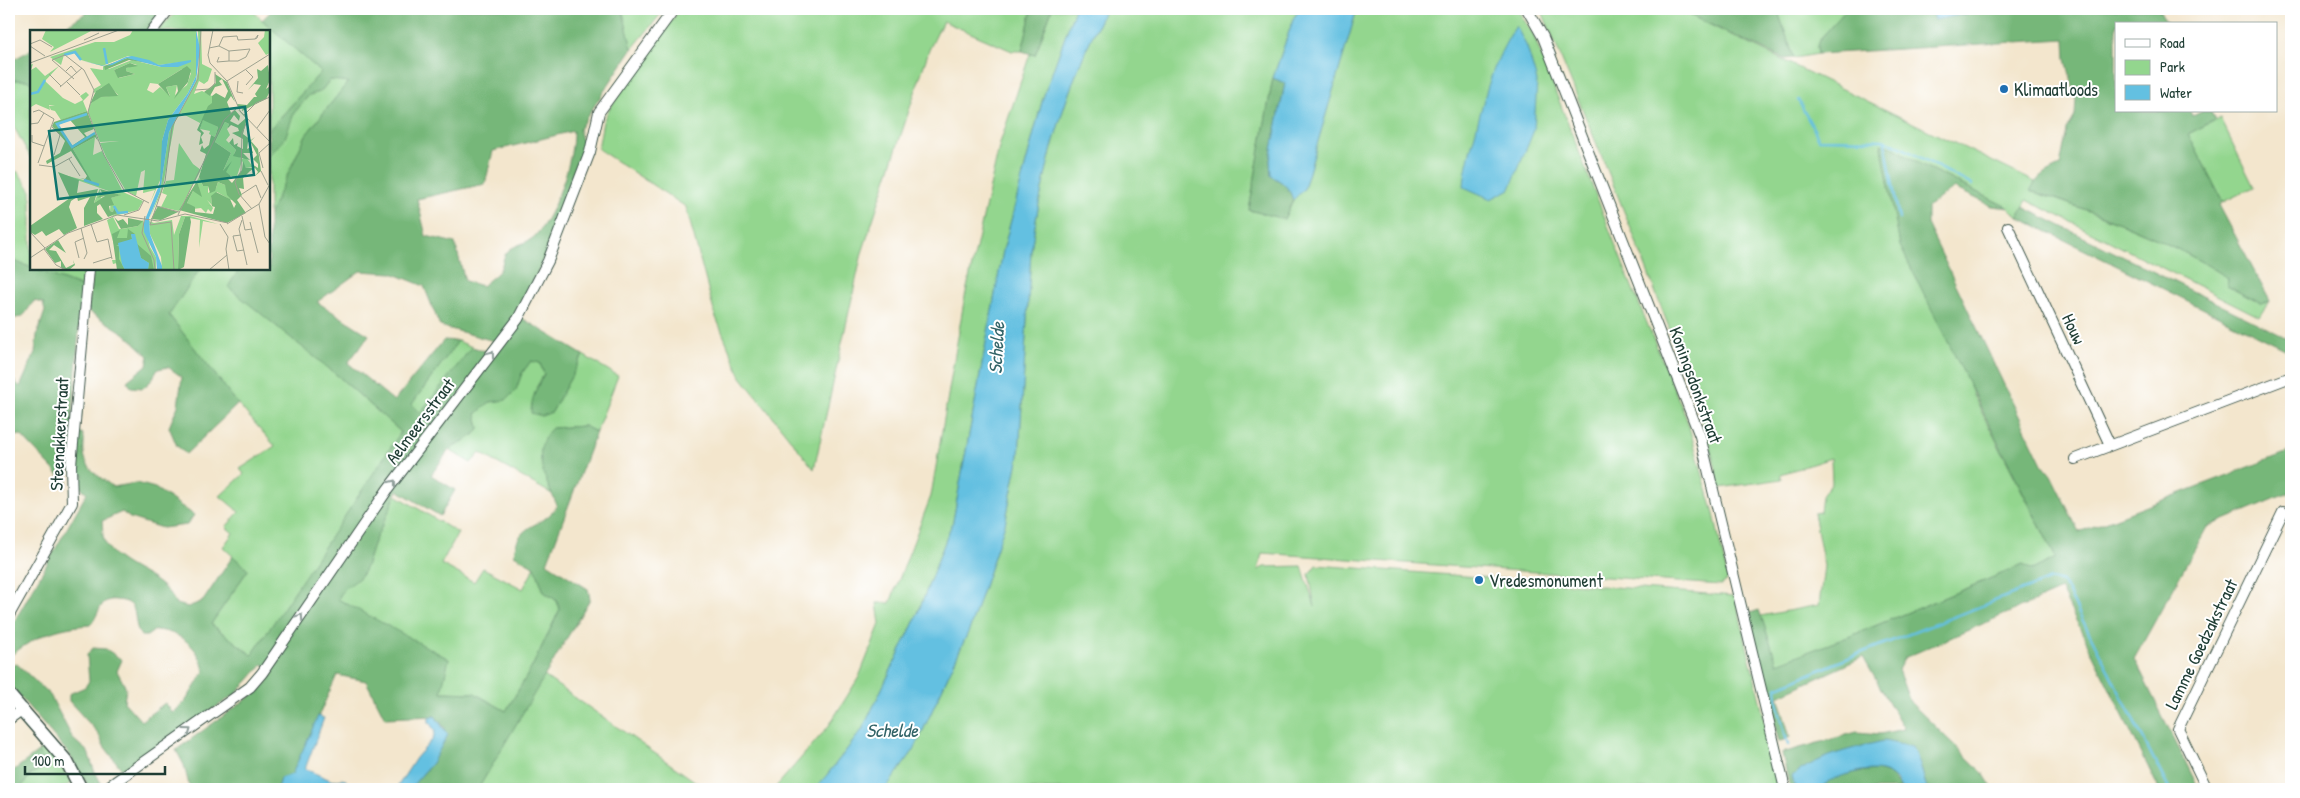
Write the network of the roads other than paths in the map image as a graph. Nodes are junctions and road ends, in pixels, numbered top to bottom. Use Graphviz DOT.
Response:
graph roads {
  1 [pos="169,9"];
  2 [pos="674,9"];
  3 [pos="1527,9"];
  4 [pos="153,30"];
  5 [pos="2008,227"];
  6 [pos="89,270"];
  7 [pos="2291,377"];
  8 [pos="2110,445"];
  9 [pos="2075,459"];
  10 [pos="2283,512"];
  11 [pos="9,615"];
  12 [pos="9,695"];
  13 [pos="23,710"];
  14 [pos="9,719"];
  15 [pos="81,789"];
  16 [pos="105,789"];
  17 [pos="1786,789"];
  18 [pos="2207,789"];
  1 -- 4 [label="street"];
  16 -- 2 [label="street, Aelmeersstraat, one-way"];
  3 -- 17 [label="street, Koningsdonkstraat"];
  5 -- 8 [label="street, Houw"];
  6 -- 11 [label="street, Steenakkerstraat"];
  7 -- 8 [label="street"];
  8 -- 9 [label="street"];
  10 -- 18 [label="street, Lamme Goedzakstraat"];
  12 -- 13 [label="main road"];
  13 -- 14 [label="street"];
  13 -- 15 [label="main road"];
}
